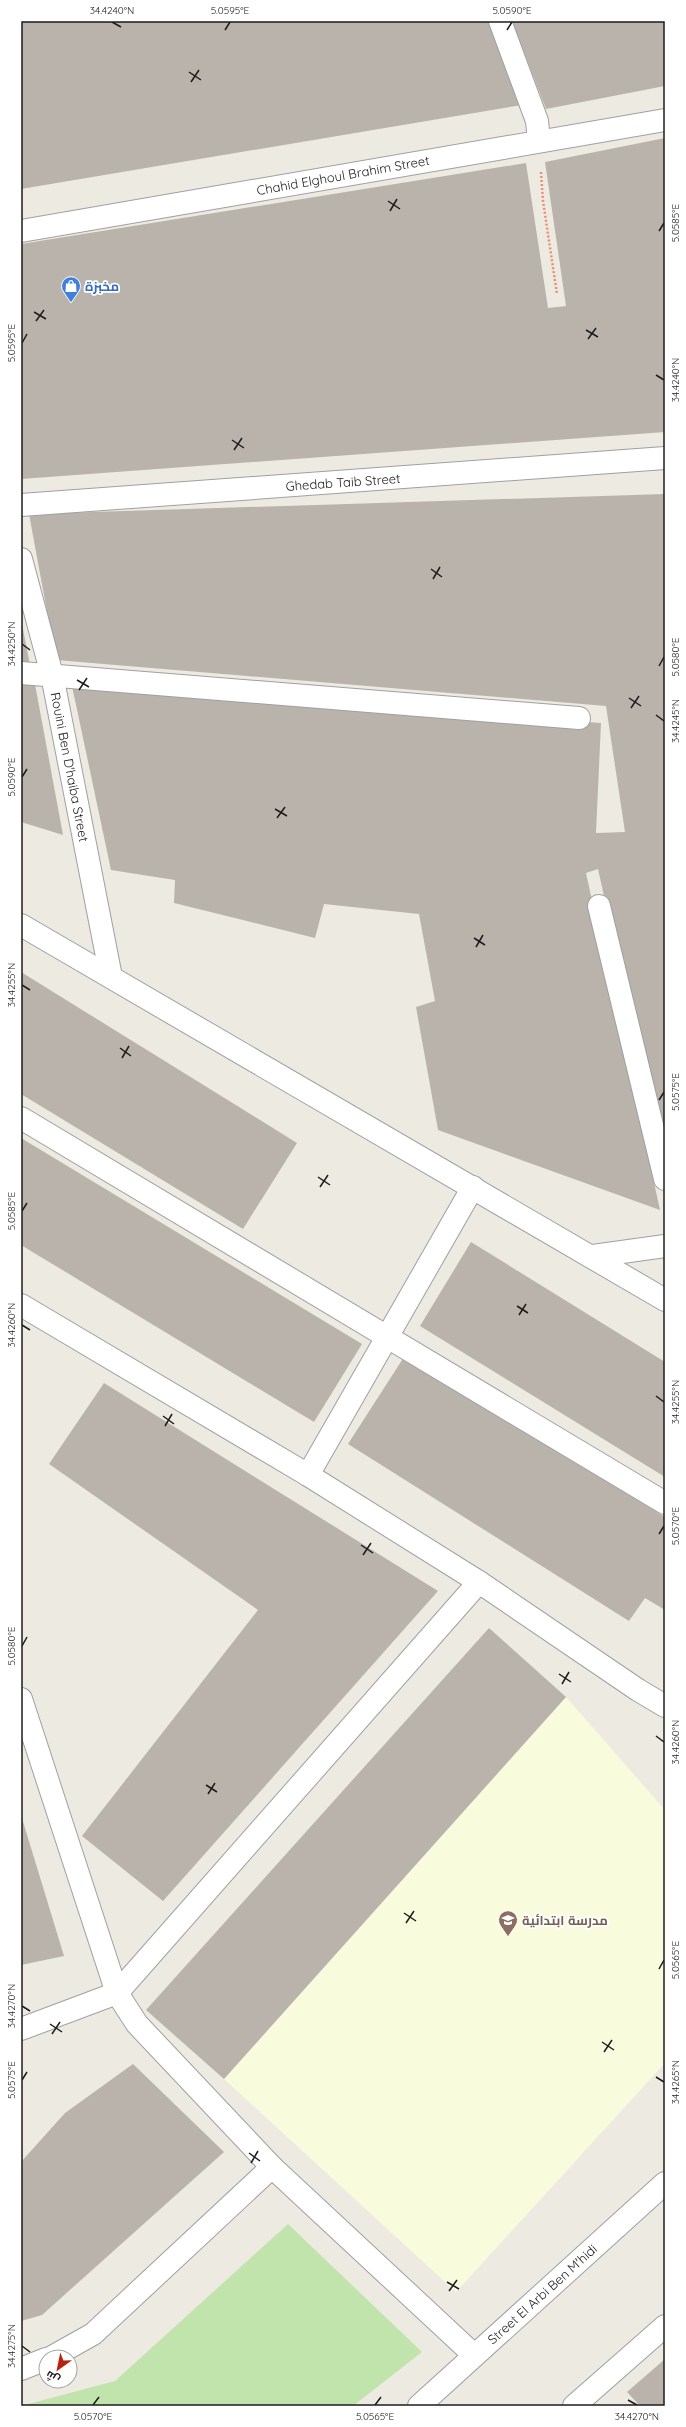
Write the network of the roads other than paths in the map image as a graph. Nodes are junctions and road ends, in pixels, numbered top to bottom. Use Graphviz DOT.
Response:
graph roads {
  1 [pos="500,21"];
  2 [pos="665,120"];
  3 [pos="539,141"];
  4 [pos="21,231"];
  5 [pos="665,458"];
  6 [pos="21,506"];
  7 [pos="21,559"];
  8 [pos="21,673"];
  9 [pos="52,675"];
  10 [pos="578,718"];
  11 [pos="599,906"];
  12 [pos="21,925"];
  13 [pos="111,977"];
  14 [pos="21,1118"];
  15 [pos="665,1179"];
  16 [pos="473,1187"];
  17 [pos="665,1246"];
  18 [pos="592,1256"];
  19 [pos="665,1300"];
  20 [pos="21,1305"];
  21 [pos="387,1337"];
  22 [pos="308,1475"];
  23 [pos="665,1503"];
  24 [pos="479,1582"];
  25 [pos="21,1699"];
  26 [pos="665,1706"];
  27 [pos="117,1993"];
  28 [pos="21,2029"];
  29 [pos="272,2167"];
  30 [pos="665,2183"];
  31 [pos="665,2326"];
  32 [pos="66,2349"];
  33 [pos="474,2355"];
  34 [pos="38,2362"];
  35 [pos="21,2369"];
  36 [pos="419,2406"];
  37 [pos="574,2406"];
  1 -- 3 [label="street"];
  2 -- 3 [label="street, Chahid Elghoul Brahim Street"];
  3 -- 4 [label="street, Chahid Elghoul Brahim Street"];
  5 -- 6 [label="street, Ghedab Taib Street"];
  7 -- 9 [label="street, Rouini Ben D'haiba Street"];
  8 -- 9 [label="street"];
  9 -- 10 [label="street"];
  9 -- 13 [label="street, Rouini Ben D'haiba Street"];
  11 -- 15 [label="street"];
  12 -- 13 [label="street"];
  13 -- 16 [label="street"];
  14 -- 21 [label="street"];
  16 -- 18 [label="street"];
  16 -- 21 [label="street"];
  17 -- 18 [label="street"];
  18 -- 19 [label="street"];
  20 -- 22 [label="street"];
  21 -- 22 [label="street"];
  21 -- 23 [label="street"];
  22 -- 24 [label="street"];
  24 -- 26 [label="street"];
  24 -- 27 [label="street"];
  25 -- 27 [label="street"];
  27 -- 28 [label="street"];
  27 -- 29 [label="street"];
  29 -- 32 [label="street"];
  29 -- 33 [label="street"];
  30 -- 33 [label="street, Street El Arbi Ben M'hidi"];
  31 -- 37 [label="street"];
  33 -- 36 [label="street, Street El Arbi Ben M'hidi"];
  34 -- 35 [label="street"];
}
